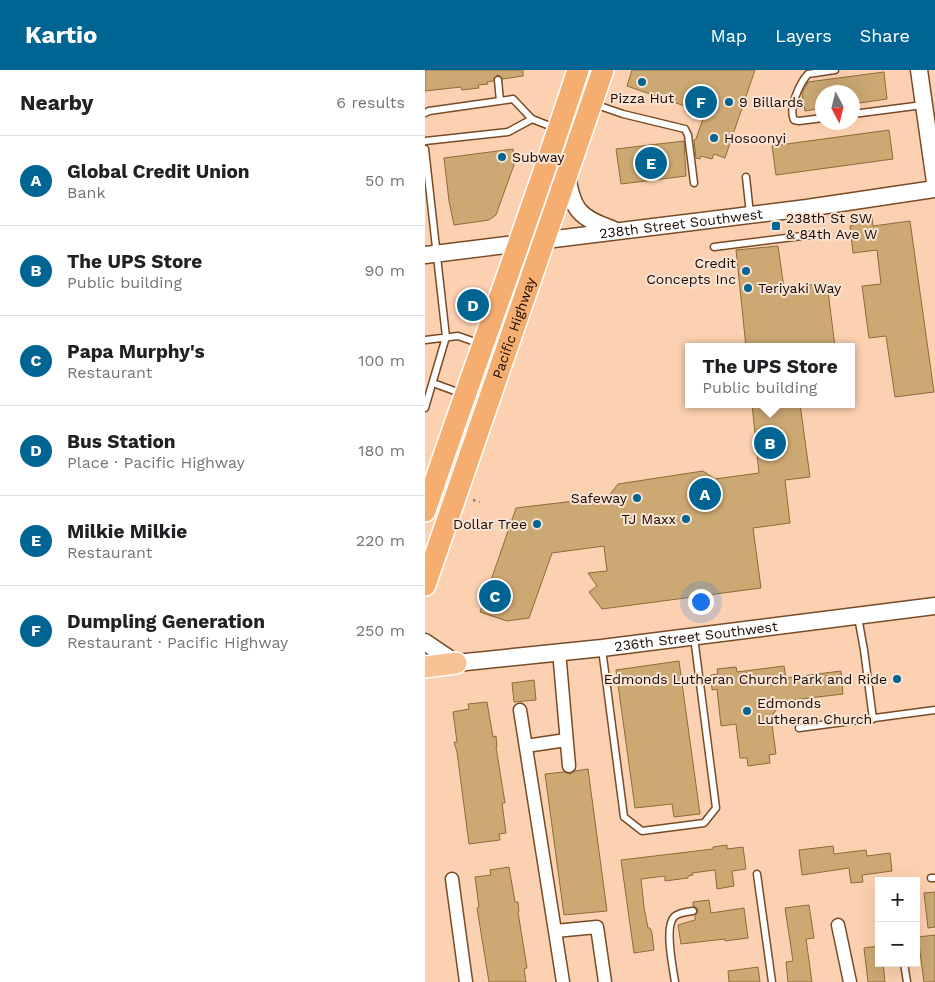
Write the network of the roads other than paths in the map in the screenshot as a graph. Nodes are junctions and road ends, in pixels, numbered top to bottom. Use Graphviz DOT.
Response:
graph roads {
  1 [pos="578,70"];
  2 [pos="603,70"];
  3 [pos="835,70"];
  4 [pos="919,70"];
  5 [pos="498,80"];
  6 [pos="500,101"];
  7 [pos="591,103"];
  8 [pos="924,105"];
  9 [pos="425,113"];
  10 [pos="860,113"];
  11 [pos="532,119"];
  12 [pos="815,119"];
  13 [pos="559,129"];
  14 [pos="425,142"];
  15 [pos="425,149"];
  16 [pos="567,174"];
  17 [pos="746,177"];
  18 [pos="935,182"];
  19 [pos="694,183"];
  20 [pos="935,189"];
  21 [pos="750,214"];
  22 [pos="617,231"];
  23 [pos="810,235"];
  24 [pos="544,241"];
  25 [pos="519,244"];
  26 [pos="714,247"];
  27 [pos="431,254"];
  28 [pos="446,337"];
  29 [pos="425,340"];
  30 [pos="482,345"];
  31 [pos="433,383"];
  32 [pos="464,395"];
  33 [pos="425,408"];
  34 [pos="425,511"];
  35 [pos="425,585"];
  36 [pos="935,606"];
  37 [pos="858,616"];
  38 [pos="694,636"];
  39 [pos="425,642"];
  40 [pos="602,648"];
  41 [pos="559,651"];
  42 [pos="456,663"];
  43 [pos="425,667"];
  44 [pos="520,710"];
  45 [pos="935,710"];
  46 [pos="873,718"];
  47 [pos="799,728"];
  48 [pos="567,740"];
  49 [pos="527,746"];
  50 [pos="569,766"];
  51 [pos="757,874"];
  52 [pos="452,879"];
  53 [pos="693,911"];
  54 [pos="837,925"];
  55 [pos="555,931"];
  56 [pos="905,967"];
  57 [pos="466,982"];
  58 [pos="563,982"];
  59 [pos="605,982"];
  60 [pos="675,982"];
  61 [pos="772,982"];
  62 [pos="850,982"];
  63 [pos="907,982"];
  1 -- 13 [label="highway, Pacific Highway"];
  2 -- 7 [label="highway, Pacific Highway"];
  3 -- 12 [label="lane"];
  4 -- 8 [label="street"];
  5 -- 6 [label="lane"];
  6 -- 9 [label="lane"];
  6 -- 11 [label="lane"];
  7 -- 16 [label="highway, Pacific Highway"];
  7 -- 19 [label="lane"];
  8 -- 10 [label="lane"];
  8 -- 18 [label="street"];
  11 -- 13 [label="lane"];
  11 -- 14 [label="lane"];
  13 -- 25 [label="highway, Pacific Highway"];
  15 -- 27 [label="lane"];
  16 -- 22 [label="street"];
  16 -- 24 [label="highway, Pacific Highway"];
  17 -- 21 [label="lane"];
  20 -- 21 [label="street, 238th Street Southwest"];
  21 -- 22 [label="street, 238th Street Southwest"];
  22 -- 24 [label="street, 238th Street Southwest"];
  23 -- 26 [label="lane"];
  24 -- 25 [label="street, 238th Street Southwest"];
  24 -- 35 [label="highway, Pacific Highway"];
  25 -- 27 [label="street, 238th Street Southwest"];
  25 -- 30 [label="highway, Pacific Highway"];
  27 -- 28 [label="lane"];
  28 -- 29 [label="lane"];
  28 -- 30 [label="lane"];
  28 -- 31 [label="lane"];
  30 -- 32 [label="highway, Pacific Highway"];
  31 -- 32 [label="lane"];
  31 -- 33 [label="lane"];
  32 -- 34 [label="highway, Pacific Highway"];
  36 -- 37 [label="street, 236th Street Southwest"];
  37 -- 38 [label="street, 236th Street Southwest"];
  37 -- 46 [label="lane"];
  38 -- 40 [label="street, 236th Street Southwest"];
  38 -- 40 [label="lane"];
  39 -- 42 [label="street"];
  40 -- 41 [label="street, 236th Street Southwest"];
  41 -- 42 [label="street, 236th Street Southwest"];
  41 -- 48 [label="street"];
  42 -- 43 [label="main road"];
  44 -- 49 [label="street"];
  45 -- 46 [label="lane"];
  46 -- 47 [label="lane"];
  48 -- 49 [label="street"];
  48 -- 50 [label="street"];
  49 -- 55 [label="street"];
  51 -- 61 [label="lane"];
  52 -- 57 [label="street"];
  53 -- 60 [label="lane"];
  54 -- 62 [label="street"];
  55 -- 58 [label="street"];
  55 -- 59 [label="street"];
  56 -- 63 [label="lane"];
}
